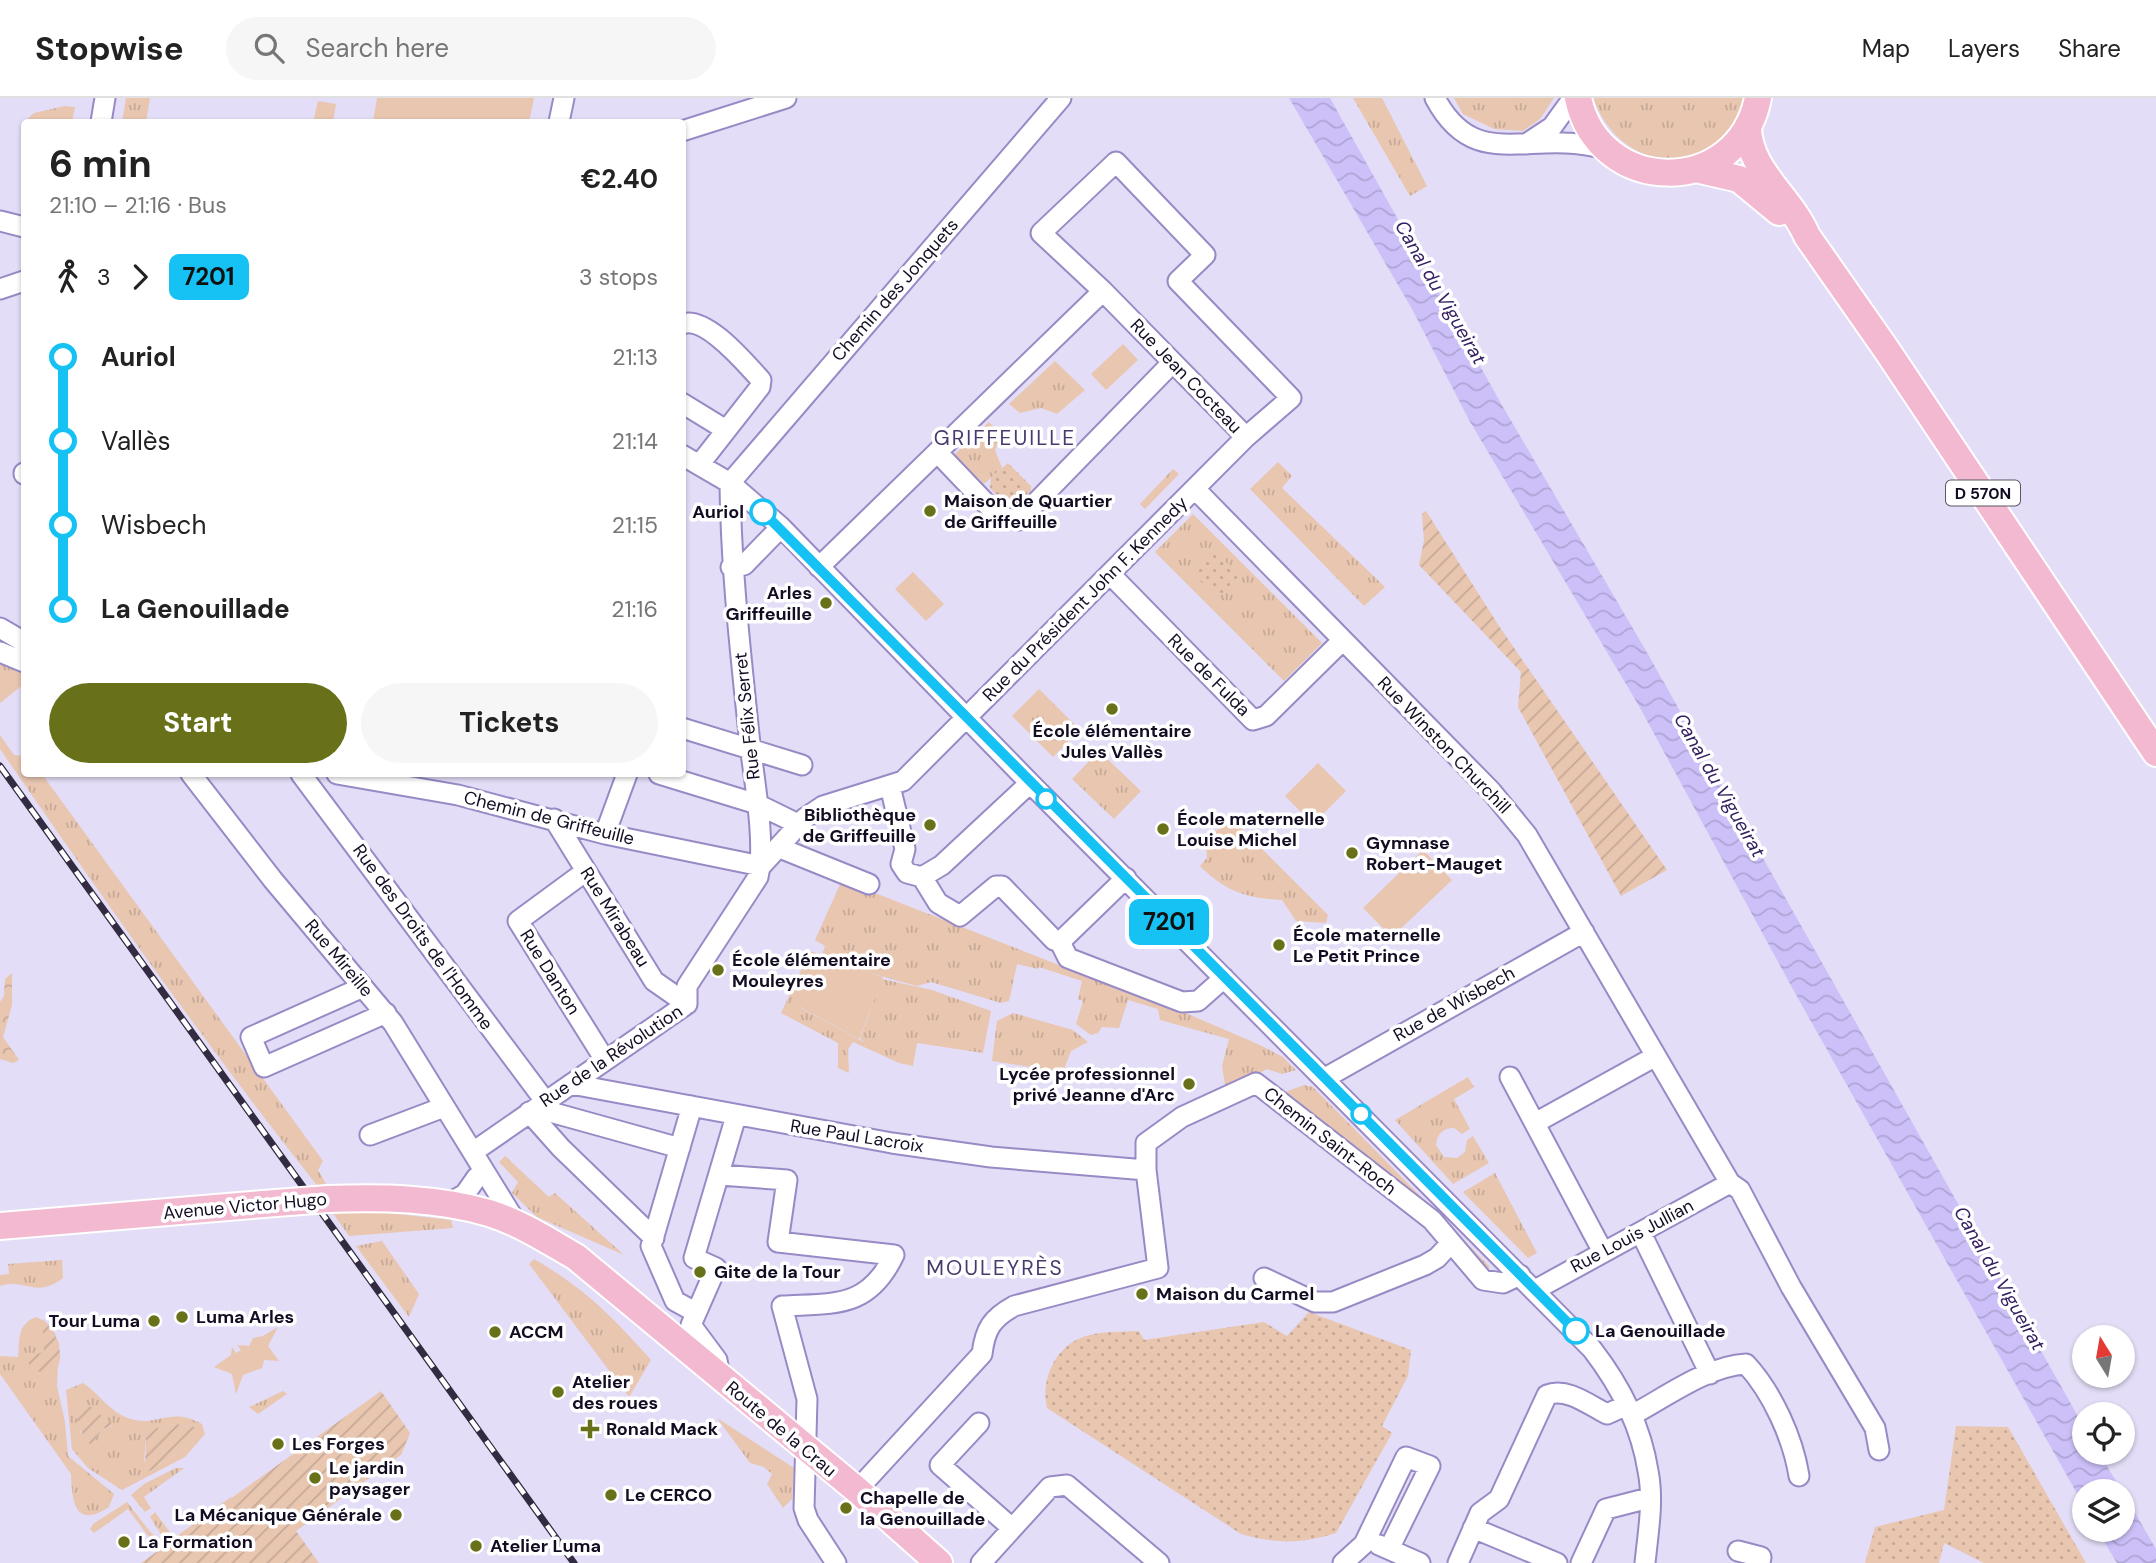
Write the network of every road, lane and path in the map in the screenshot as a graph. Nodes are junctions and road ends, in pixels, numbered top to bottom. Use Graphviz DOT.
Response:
graph roads {
  1 [pos="105,98"];
  2 [pos="564,98"];
  3 [pos="786,98"];
  4 [pos="1061,98"];
  5 [pos="1435,98"];
  6 [pos="1575,98"];
  7 [pos="1758,98"];
  8 [pos="102,119"];
  9 [pos="560,119"];
  10 [pos="1748,126"];
  11 [pos="686,130"];
  12 [pos="1522,146"];
  13 [pos="1604,148"];
  14 [pos="1696,169"];
  15 [pos="0,221"];
  16 [pos="21,226"];
  17 [pos="1807,236"];
  18 [pos="21,282"];
  19 [pos="0,289"];
  20 [pos="1103,291"];
  21 [pos="686,323"];
  22 [pos="1172,363"];
  23 [pos="686,406"];
  24 [pos="726,430"];
  25 [pos="1247,437"];
  26 [pos="937,452"];
  27 [pos="691,460"];
  28 [pos="730,483"];
  29 [pos="1195,489"];
  30 [pos="781,527"];
  31 [pos="731,566"];
  32 [pos="819,567"];
  33 [pos="1110,574"];
  34 [pos="0,628"];
  35 [pos="21,640"];
  36 [pos="1342,641"];
  37 [pos="0,652"];
  38 [pos="21,661"];
  39 [pos="967,717"];
  40 [pos="686,729"];
  41 [pos="751,749"];
  42 [pos="2156,753"];
  43 [pos="802,765"];
  44 [pos="198,777"];
  45 [pos="303,777"];
  46 [pos="354,777"];
  47 [pos="626,777"];
  48 [pos="669,777"];
  49 [pos="1030,783"];
  50 [pos="890,786"];
  51 [pos="757,804"];
  52 [pos="554,818"];
  53 [pos="800,825"];
  54 [pos="605,834"];
  55 [pos="780,848"];
  56 [pos="761,866"];
  57 [pos="586,871"];
  58 [pos="922,877"];
  59 [pos="1126,878"];
  60 [pos="869,884"];
  61 [pos="1584,932"];
  62 [pos="1060,942"];
  63 [pos="1224,978"];
  64 [pos="363,986"];
  65 [pos="687,1004"];
  66 [pos="386,1013"];
  67 [pos="1656,1056"];
  68 [pos="606,1060"];
  69 [pos="1510,1077"];
  70 [pos="1325,1078"];
  71 [pos="571,1084"];
  72 [pos="692,1106"];
  73 [pos="444,1107"];
  74 [pos="536,1107"];
  75 [pos="736,1116"];
  76 [pos="1535,1123"];
  77 [pos="370,1135"];
  78 [pos="680,1148"];
  79 [pos="476,1164"];
  80 [pos="1146,1170"];
  81 [pos="720,1175"];
  82 [pos="1730,1183"];
  83 [pos="446,1205"];
  84 [pos="489,1213"];
  85 [pos="517,1224"];
  86 [pos="0,1226"];
  87 [pos="1641,1233"];
  88 [pos="653,1242"];
  89 [pos="1450,1244"];
  90 [pos="1603,1252"];
  91 [pos="1520,1275"];
  92 [pos="1264,1278"];
  93 [pos="1535,1290"];
  94 [pos="695,1312"];
  95 [pos="1710,1374"];
  96 [pos="719,1377"];
  97 [pos="1629,1410"];
  98 [pos="979,1423"];
  99 [pos="805,1449"];
  100 [pos="1879,1450"];
  101 [pos="1799,1476"];
  102 [pos="857,1490"];
  103 [pos="1649,1498"];
  104 [pos="1012,1528"];
  105 [pos="1473,1528"];
  106 [pos="1364,1544"];
  107 [pos="1390,1549"];
  108 [pos="1738,1551"];
  109 [pos="836,1563"];
  110 [pos="939,1563"];
  111 [pos="981,1563"];
  112 [pos="1159,1563"];
  113 [pos="1343,1563"];
  114 [pos="1420,1563"];
  115 [pos="1458,1563"];
  116 [pos="1557,1563"];
  117 [pos="1581,1563"];
  118 [pos="1645,1563"];
  119 [pos="1760,1563"];
  1 -- 8 [label="street"];
  2 -- 9 [label="street"];
  3 -- 11 [label="street"];
  4 -- 28 [label="street, Chemin des Jonquets"];
  5 -- 12 [label="street"];
  6 -- 12 [label="street"];
  6 -- 13 [label="main road"];
  7 -- 10 [label="main road"];
  10 -- 14 [label="main road"];
  10 -- 17 [label="main road, D 570N"];
  12 -- 13 [label="street"];
  13 -- 14 [label="main road"];
  14 -- 17 [label="main road, D 570N"];
  15 -- 16 [label="street"];
  17 -- 42 [label="main road, D 570N"];
  18 -- 19 [label="street"];
  20 -- 22 [label="street, Rue Jean Cocteau"];
  20 -- 25 [label="street, Rue Jean Cocteau"];
  20 -- 26 [label="street"];
  21 -- 24 [label="street"];
  22 -- 25 [label="street, Rue Jean Cocteau"];
  22 -- 26 [label="street"];
  23 -- 24 [label="street"];
  24 -- 27 [label="street"];
  25 -- 29 [label="street, Rue du Président John F. Kennedy"];
  26 -- 32 [label="street"];
  27 -- 28 [label="street"];
  28 -- 30 [label="street"];
  28 -- 31 [label="street, Rue Félix Serret"];
  29 -- 33 [label="street, Rue du Président John F. Kennedy"];
  29 -- 36 [label="street, Rue Winston Churchill"];
  30 -- 31 [label="street"];
  30 -- 32 [label="street"];
  31 -- 41 [label="street, Rue Félix Serret"];
  32 -- 39 [label="street"];
  33 -- 36 [label="street, Rue de Fulda"];
  33 -- 39 [label="street, Rue du Président John F. Kennedy"];
  34 -- 35 [label="street"];
  36 -- 61 [label="street, Rue Winston Churchill"];
  37 -- 38 [label="street"];
  39 -- 49 [label="street"];
  39 -- 50 [label="street, Rue du Président John F. Kennedy"];
  40 -- 41 [label="street"];
  41 -- 43 [label="street"];
  41 -- 51 [label="street, Rue Félix Serret"];
  44 -- 64 [label="street, Rue Mireille"];
  45 -- 74 [label="street, Rue des Droits de l'Homme"];
  46 -- 52 [label="street, Chemin de Griffeuille"];
  47 -- 54 [label="street"];
  48 -- 51 [label="street"];
  49 -- 58 [label="street"];
  49 -- 59 [label="street"];
  50 -- 53 [label="street, Rue du Président John F. Kennedy"];
  50 -- 58 [label="street"];
  51 -- 53 [label="street"];
  51 -- 56 [label="street, Rue Félix Serret"];
  52 -- 54 [label="street, Chemin de Griffeuille"];
  52 -- 57 [label="street, Rue Mirabeau"];
  53 -- 55 [label="street, Rue du Président John F. Kennedy"];
  54 -- 56 [label="street, Chemin de Griffeuille"];
  55 -- 56 [label="street, Rue du Président John F. Kennedy"];
  55 -- 60 [label="street"];
  56 -- 65 [label="street, Rue de la Révolution"];
  57 -- 65 [label="street, Rue Mirabeau"];
  57 -- 68 [label="street, Rue Danton"];
  58 -- 62 [label="street"];
  59 -- 62 [label="street"];
  59 -- 63 [label="street"];
  61 -- 67 [label="street, Rue Winston Churchill"];
  61 -- 70 [label="street, Rue de Wisbech"];
  62 -- 63 [label="street"];
  63 -- 70 [label="street"];
  64 -- 66 [label="street, Rue Mireille"];
  64 -- 66 [label="street"];
  65 -- 68 [label="street, Rue de la Révolution"];
  66 -- 73 [label="street, Rue Mireille"];
  67 -- 76 [label="street"];
  67 -- 82 [label="street, Rue Winston Churchill"];
  68 -- 71 [label="street, Rue de la Révolution"];
  69 -- 76 [label="street"];
  70 -- 91 [label="street"];
  71 -- 72 [label="street, Rue Paul Lacroix"];
  71 -- 74 [label="street, Rue de la Révolution"];
  72 -- 75 [label="street, Rue Paul Lacroix"];
  72 -- 78 [label="street"];
  73 -- 77 [label="street"];
  73 -- 79 [label="street, Rue Mireille"];
  74 -- 78 [label="street"];
  74 -- 79 [label="street, Rue de la Révolution"];
  74 -- 88 [label="street, Rue des Droits de l'Homme"];
  75 -- 80 [label="street, Rue Paul Lacroix"];
  75 -- 81 [label="street"];
  76 -- 90 [label="street"];
  78 -- 88 [label="street"];
  79 -- 83 [label="street, Rue de la Révolution"];
  79 -- 84 [label="street"];
  79 -- 85 [label="street"];
  80 -- 89 [label="street, Chemin Saint-Roch"];
  80 -- 102 [label="street, Chemin Saint-Roch"];
  81 -- 94 [label="street"];
  81 -- 99 [label="street"];
  82 -- 87 [label="street, Rue Louis Jullian"];
  82 -- 100 [label="street, Rue Winston Churchill"];
  83 -- 84 [label="main road, Avenue Victor Hugo"];
  83 -- 86 [label="main road, Avenue Victor Hugo, bridge"];
  84 -- 85 [label="main road, Route de la Crau"];
  85 -- 96 [label="main road, Route de la Crau"];
  87 -- 90 [label="street, Rue Louis Jullian"];
  87 -- 95 [label="street"];
  88 -- 94 [label="street"];
  89 -- 91 [label="street, Chemin Saint-Roch"];
  89 -- 92 [label="street"];
  90 -- 93 [label="street, Rue Louis Jullian"];
  91 -- 93 [label="street"];
  93 -- 97 [label="street"];
  94 -- 96 [label="street, Route de la Crau"];
  95 -- 97 [label="street"];
  95 -- 101 [label="street"];
  96 -- 99 [label="main road, Route de la Crau"];
  97 -- 103 [label="street"];
  97 -- 105 [label="street"];
  98 -- 104 [label="street"];
  99 -- 102 [label="main road, Route de la Crau"];
  99 -- 109 [label="street"];
  102 -- 110 [label="main road, Route de la Crau"];
  103 -- 117 [label="street"];
  103 -- 118 [label="street"];
  104 -- 111 [label="street"];
  104 -- 112 [label="street"];
  105 -- 115 [label="street"];
  105 -- 116 [label="street"];
  106 -- 107 [label="street"];
  106 -- 107 [label="street"];
  106 -- 113 [label="street"];
  107 -- 114 [label="street"];
  108 -- 119 [label="street"];
}
